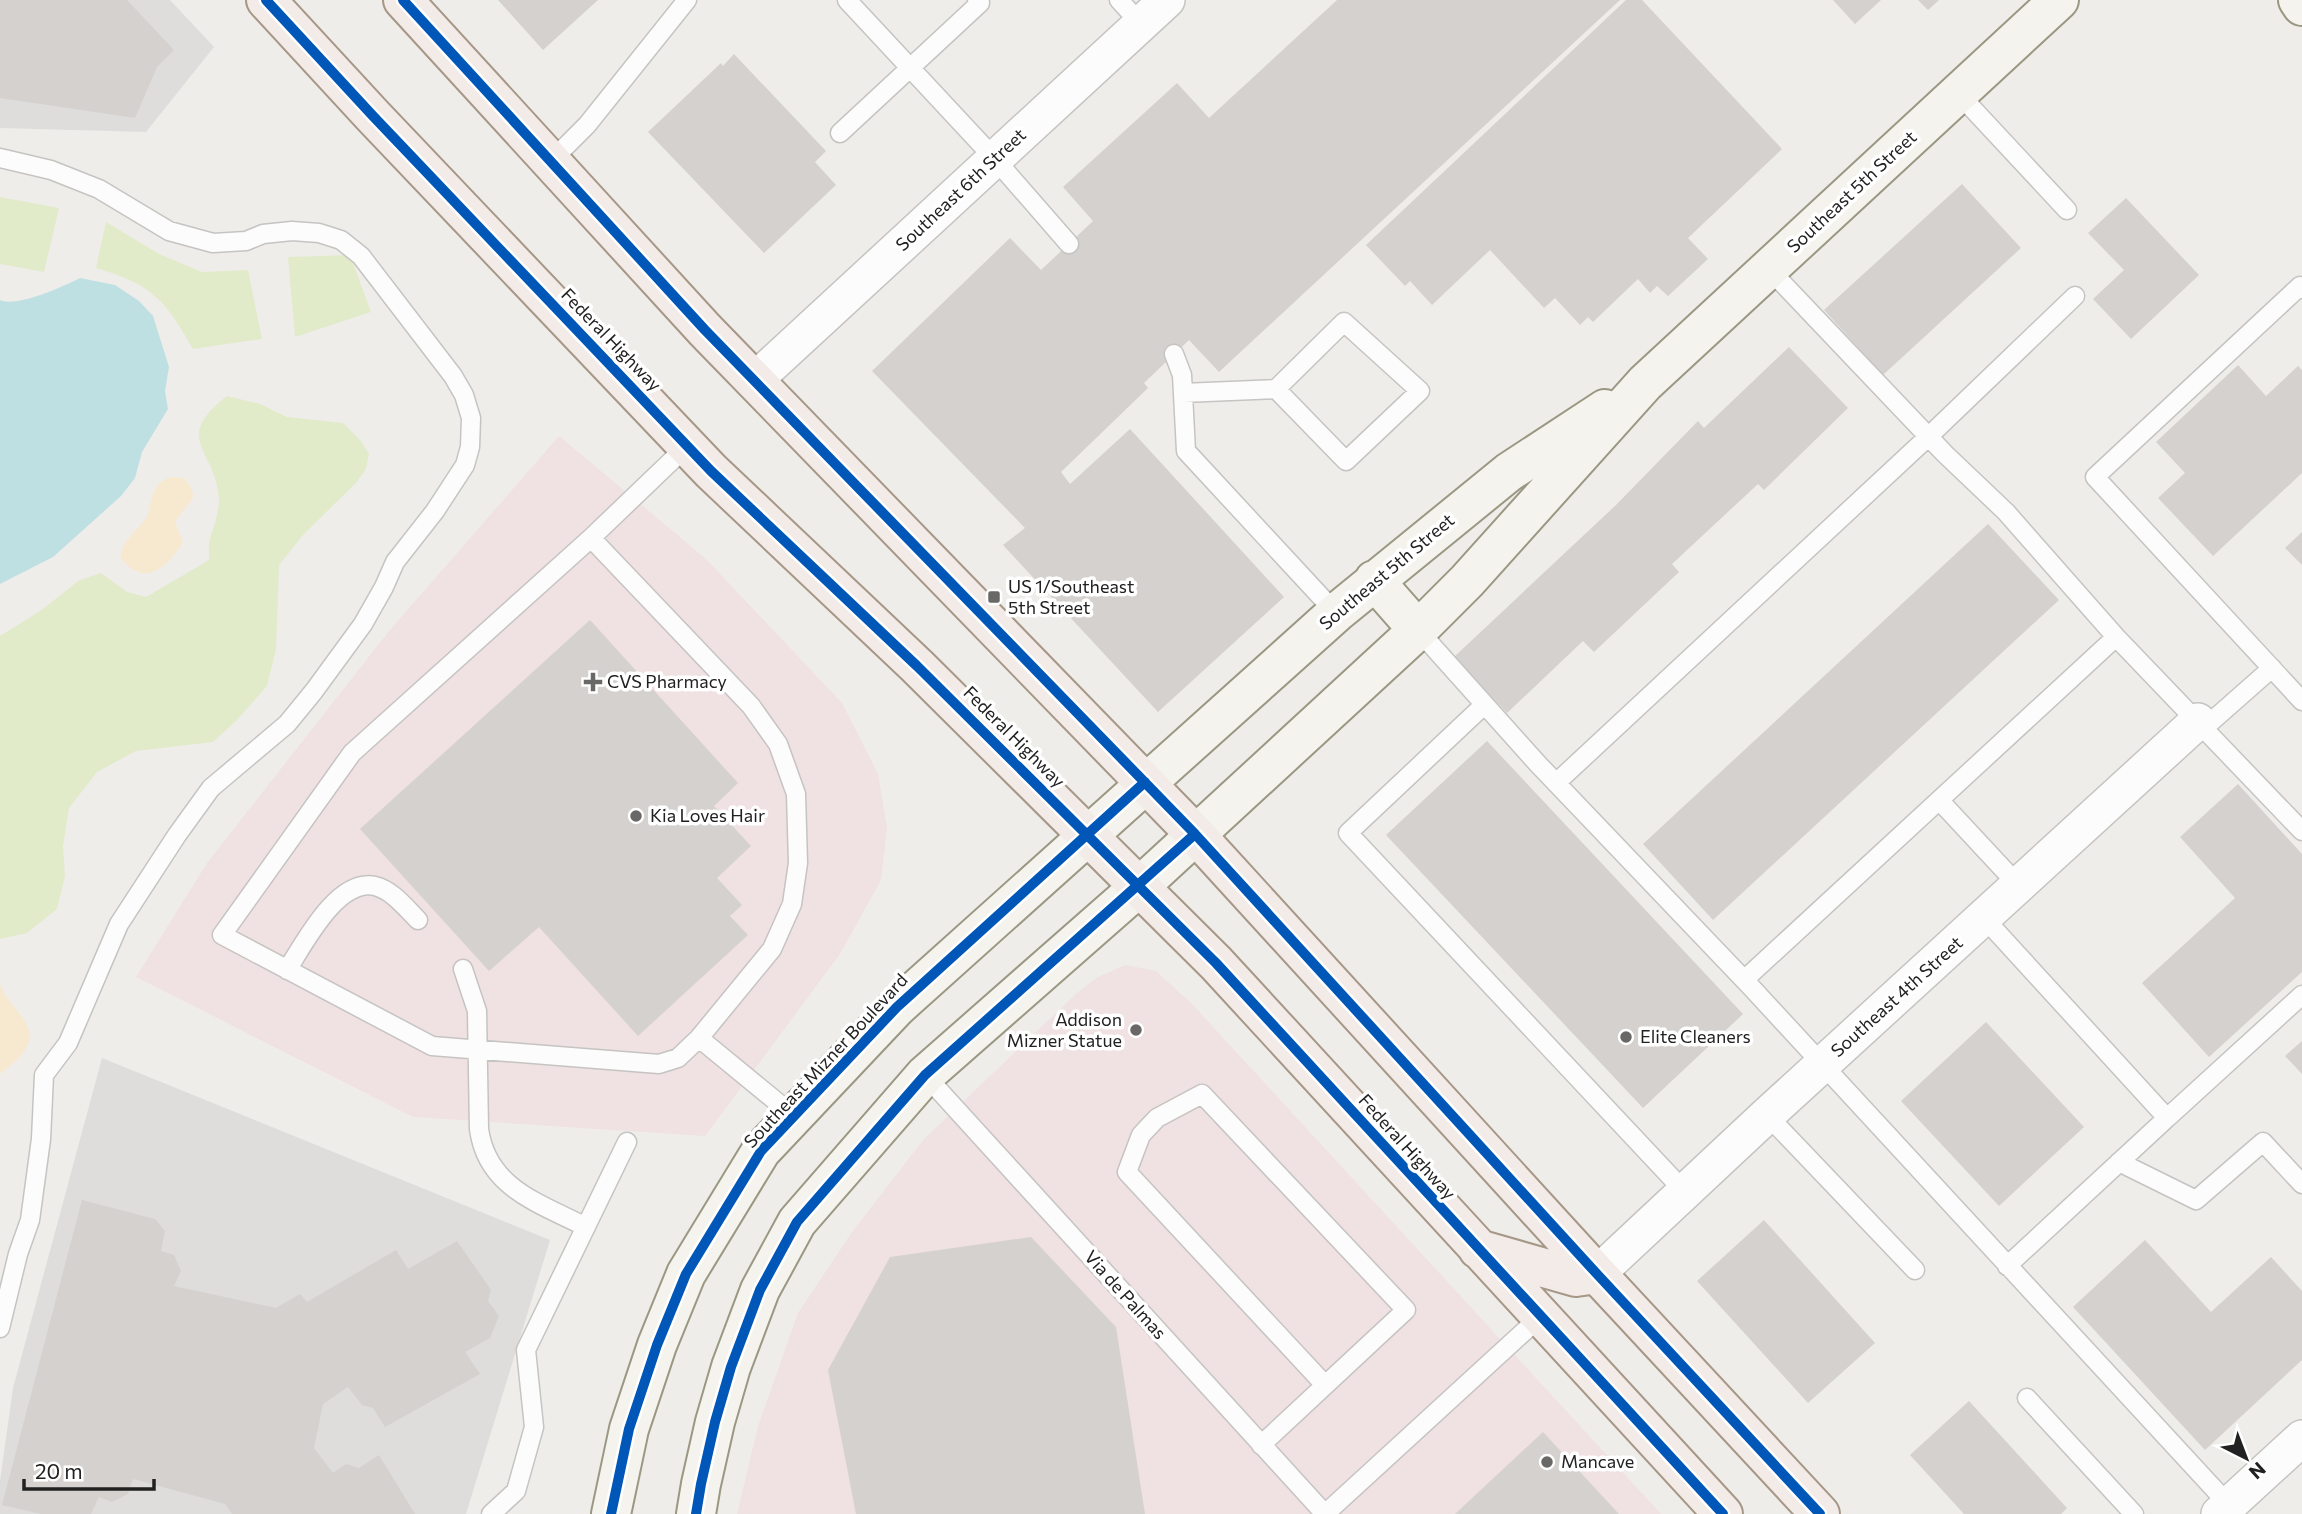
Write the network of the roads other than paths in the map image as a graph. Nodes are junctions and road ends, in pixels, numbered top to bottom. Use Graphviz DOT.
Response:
graph roads {
  1 [pos="265,0"];
  2 [pos="403,0"];
  3 [pos="687,0"];
  4 [pos="847,0"];
  5 [pos="1167,0"];
  6 [pos="2059,0"];
  7 [pos="2298,0"];
  8 [pos="980,1"];
  9 [pos="2302,6"];
  10 [pos="1130,12"];
  11 [pos="911,69"];
  12 [pos="1958,93"];
  13 [pos="840,133"];
  14 [pos="0,158"];
  15 [pos="996,159"];
  16 [pos="551,161"];
  17 [pos="2067,210"];
  18 [pos="1069,244"];
  19 [pos="1769,269"];
  20 [pos="2302,289"];
  21 [pos="2075,296"];
  22 [pos="1174,354"];
  23 [pos="755,380"];
  24 [pos="1645,383"];
  25 [pos="1276,389"];
  26 [pos="1183,393"];
  27 [pos="1928,437"];
  28 [pos="687,446"];
  29 [pos="591,538"];
  30 [pos="1374,580"];
  31 [pos="1336,613"];
  32 [pos="1419,630"];
  33 [pos="2116,637"];
  34 [pos="2272,668"];
  35 [pos="2302,701"];
  36 [pos="1484,705"];
  37 [pos="2201,725"];
  38 [pos="1145,782"];
  39 [pos="1556,783"];
  40 [pos="1939,800"];
  41 [pos="2302,831"];
  42 [pos="1195,834"];
  43 [pos="1087,835"];
  44 [pos="2019,886"];
  45 [pos="1139,887"];
  46 [pos="1983,918"];
  47 [pos="418,920"];
  48 [pos="463,969"];
  49 [pos="287,970"];
  50 [pos="1744,980"];
  51 [pos="2302,995"];
  52 [pos="699,1038"];
  53 [pos="478,1049"];
  54 [pos="1822,1065"];
  55 [pos="925,1075"];
  56 [pos="1767,1115"];
  57 [pos="794,1116"];
  58 [pos="2166,1118"];
  59 [pos="627,1142"];
  60 [pos="2119,1163"];
  61 [pos="2302,1184"];
  62 [pos="1685,1192"];
  63 [pos="586,1227"];
  64 [pos="1476,1248"];
  65 [pos="2007,1266"];
  66 [pos="1915,1270"];
  67 [pos="1597,1274"];
  68 [pos="1540,1317"];
  69 [pos="0,1328"];
  70 [pos="1325,1385"];
  71 [pos="2027,1398"];
  72 [pos="2302,1438"];
  73 [pos="1261,1445"];
  74 [pos="2224,1510"];
  75 [pos="491,1514"];
  76 [pos="611,1514"];
  77 [pos="696,1514"];
  78 [pos="1325,1514"];
  79 [pos="1723,1514"];
  80 [pos="1820,1514"];
  81 [pos="2134,1514"];
  1 -- 28 [label="main road, Federal Highway"];
  2 -- 16 [label="main road"];
  3 -- 16 [label="lane"];
  4 -- 11 [label="lane"];
  5 -- 10 [label="street, Southeast 6th Street"];
  6 -- 12 [label="main road, Southeast 5th Street"];
  7 -- 9 [label="main road"];
  8 -- 11 [label="lane"];
  10 -- 15 [label="street, Southeast 6th Street"];
  11 -- 13 [label="lane"];
  11 -- 15 [label="lane"];
  12 -- 17 [label="lane"];
  12 -- 19 [label="main road, Southeast 5th Street"];
  14 -- 69 [label="lane"];
  15 -- 18 [label="lane"];
  15 -- 23 [label="street, Southeast 6th Street"];
  16 -- 23 [label="main road"];
  19 -- 24 [label="main road, Southeast 5th Street"];
  19 -- 27 [label="lane"];
  20 -- 34 [label="lane"];
  21 -- 27 [label="lane"];
  22 -- 26 [label="lane"];
  23 -- 38 [label="main road"];
  24 -- 30 [label="main road, Southeast 5th Street"];
  24 -- 32 [label="main road, Southeast 5th Street"];
  25 -- 25 [label="lane"];
  25 -- 26 [label="lane"];
  26 -- 31 [label="lane"];
  27 -- 33 [label="lane"];
  27 -- 39 [label="lane"];
  28 -- 29 [label="lane"];
  28 -- 43 [label="main road, Federal Highway"];
  29 -- 49 [label="lane"];
  29 -- 52 [label="lane"];
  30 -- 31 [label="main road, Southeast 5th Street"];
  30 -- 32 [label="main road"];
  31 -- 38 [label="main road, Southeast 5th Street"];
  32 -- 36 [label="lane"];
  32 -- 42 [label="main road, Southeast 5th Street"];
  33 -- 37 [label="lane"];
  33 -- 40 [label="lane"];
  34 -- 35 [label="lane"];
  34 -- 37 [label="lane"];
  36 -- 39 [label="lane"];
  36 -- 62 [label="lane"];
  37 -- 41 [label="lane"];
  37 -- 44 [label="street, Southeast 4th Street"];
  38 -- 42 [label="main road"];
  38 -- 43 [label="main road, Southeast Mizner Boulevard"];
  39 -- 50 [label="lane"];
  40 -- 44 [label="lane"];
  40 -- 50 [label="lane"];
  42 -- 45 [label="main road"];
  42 -- 67 [label="main road"];
  43 -- 45 [label="main road, Federal Highway"];
  43 -- 57 [label="main road, Southeast Mizner Boulevard"];
  44 -- 46 [label="street, Southeast 4th Street"];
  45 -- 55 [label="main road"];
  45 -- 64 [label="main road, Federal Highway"];
  46 -- 54 [label="street, Southeast 4th Street"];
  46 -- 58 [label="lane"];
  47 -- 49 [label="lane"];
  48 -- 53 [label="lane"];
  49 -- 53 [label="lane"];
  50 -- 54 [label="lane"];
  51 -- 58 [label="lane"];
  52 -- 53 [label="lane"];
  52 -- 57 [label="lane"];
  53 -- 63 [label="lane"];
  54 -- 56 [label="street, Southeast 4th Street"];
  54 -- 65 [label="lane"];
  55 -- 73 [label="lane, Via de Palmas"];
  55 -- 77 [label="main road"];
  56 -- 62 [label="street, Southeast 4th Street"];
  56 -- 66 [label="lane"];
  57 -- 76 [label="main road, Southeast Mizner Boulevard"];
  58 -- 60 [label="lane"];
  59 -- 63 [label="lane"];
  60 -- 61 [label="lane"];
  60 -- 65 [label="lane"];
  62 -- 67 [label="street, Southeast 4th Street"];
  63 -- 75 [label="lane"];
  64 -- 67 [label="main road"];
  64 -- 68 [label="main road, Federal Highway"];
  65 -- 74 [label="lane"];
  67 -- 80 [label="main road"];
  68 -- 78 [label="lane, Via de Palmas"];
  68 -- 79 [label="main road, Federal Highway"];
  70 -- 70 [label="lane"];
  70 -- 73 [label="lane"];
  71 -- 81 [label="lane"];
  72 -- 74 [label="street"];
  73 -- 78 [label="lane, Via de Palmas"];
}
